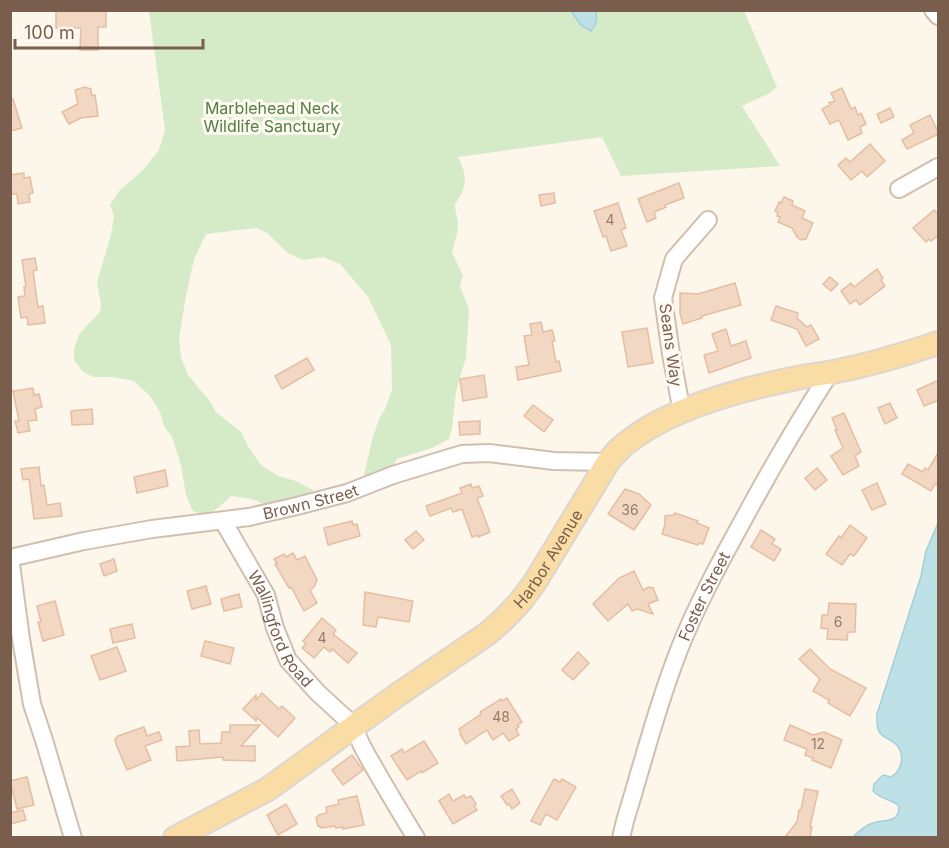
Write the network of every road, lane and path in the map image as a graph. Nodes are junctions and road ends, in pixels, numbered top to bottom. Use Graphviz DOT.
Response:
graph roads {
  1 [pos="933,10"];
  2 [pos="939,16"];
  3 [pos="939,167"];
  4 [pos="899,189"];
  5 [pos="708,220"];
  6 [pos="939,343"];
  7 [pos="830,373"];
  8 [pos="682,412"];
  9 [pos="608,462"];
  10 [pos="223,520"];
  11 [pos="11,558"];
  12 [pos="354,726"];
  13 [pos="73,837"];
  14 [pos="175,837"];
  15 [pos="416,837"];
  16 [pos="621,837"];
  1 -- 2 [label="street"];
  3 -- 4 [label="street"];
  5 -- 8 [label="street, Seans Way"];
  6 -- 7 [label="main road, Harbor Avenue"];
  7 -- 8 [label="main road, Harbor Avenue"];
  7 -- 16 [label="street, Foster Street"];
  8 -- 9 [label="main road, Harbor Avenue"];
  9 -- 10 [label="street, Brown Street"];
  9 -- 12 [label="main road, Harbor Avenue"];
  10 -- 11 [label="street, Brown Street"];
  10 -- 12 [label="street, Wallingford Road"];
  11 -- 13 [label="street"];
  12 -- 14 [label="main road, Harbor Avenue"];
  12 -- 15 [label="street"];
}
